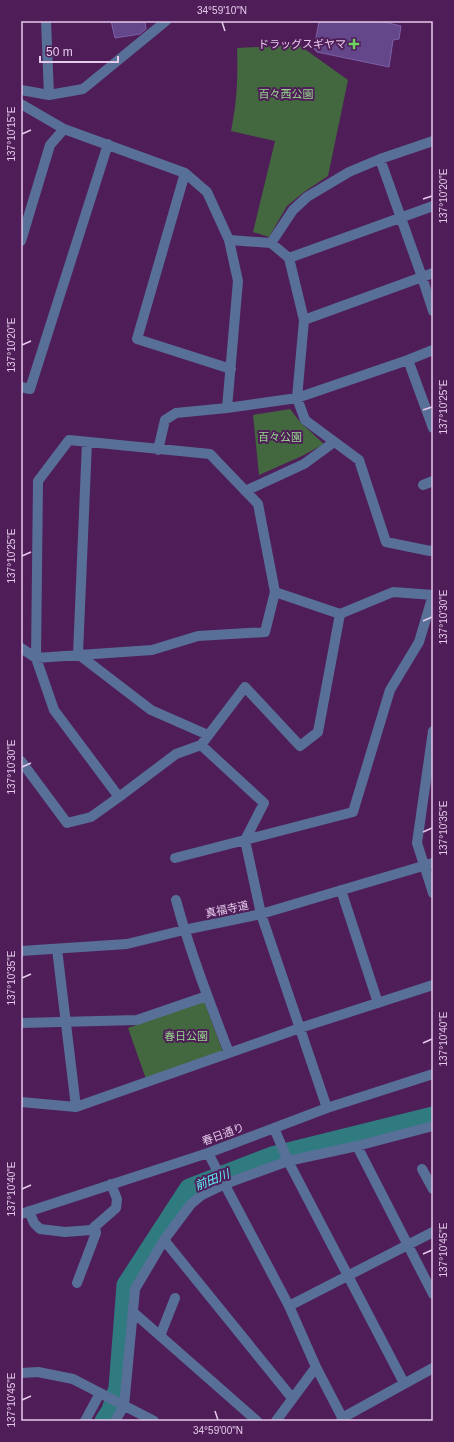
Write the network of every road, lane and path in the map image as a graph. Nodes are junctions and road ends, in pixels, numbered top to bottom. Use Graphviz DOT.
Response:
graph roads {
  1 [pos="46,21"];
  2 [pos="166,21"];
  3 [pos="21,90"];
  4 [pos="49,95"];
  5 [pos="21,104"];
  6 [pos="64,129"];
  7 [pos="433,141"];
  8 [pos="108,144"];
  9 [pos="380,159"];
  10 [pos="185,173"];
  11 [pos="433,206"];
  12 [pos="401,217"];
  13 [pos="21,240"];
  14 [pos="229,240"];
  15 [pos="271,242"];
  16 [pos="289,258"];
  17 [pos="433,273"];
  18 [pos="422,277"];
  19 [pos="433,311"];
  20 [pos="304,320"];
  21 [pos="433,350"];
  22 [pos="408,360"];
  23 [pos="231,368"];
  24 [pos="21,387"];
  25 [pos="297,398"];
  26 [pos="227,408"];
  27 [pos="431,417"];
  28 [pos="433,428"];
  29 [pos="87,442"];
  30 [pos="334,442"];
  31 [pos="158,450"];
  32 [pos="433,481"];
  33 [pos="423,485"];
  34 [pos="245,491"];
  35 [pos="433,550"];
  36 [pos="275,592"];
  37 [pos="433,595"];
  38 [pos="340,614"];
  39 [pos="21,648"];
  40 [pos="78,654"];
  41 [pos="36,658"];
  42 [pos="433,731"];
  43 [pos="208,735"];
  44 [pos="201,745"];
  45 [pos="21,761"];
  46 [pos="120,797"];
  47 [pos="245,840"];
  48 [pos="175,858"];
  49 [pos="429,865"];
  50 [pos="341,890"];
  51 [pos="433,893"];
  52 [pos="176,900"];
  53 [pos="261,914"];
  54 [pos="184,930"];
  55 [pos="57,949"];
  56 [pos="21,951"];
  57 [pos="433,985"];
  58 [pos="207,996"];
  59 [pos="378,1003"];
  60 [pos="66,1022"];
  61 [pos="21,1023"];
  62 [pos="300,1028"];
  63 [pos="229,1054"];
  64 [pos="433,1074"];
  65 [pos="21,1102"];
  66 [pos="76,1107"];
  67 [pos="327,1108"];
  68 [pos="433,1126"];
  69 [pos="274,1128"];
  70 [pos="357,1146"];
  71 [pos="208,1152"];
  72 [pos="288,1161"];
  73 [pos="422,1169"];
  74 [pos="111,1184"];
  75 [pos="225,1184"];
  76 [pos="433,1189"];
  77 [pos="25,1213"];
  78 [pos="95,1226"];
  79 [pos="433,1232"];
  80 [pos="164,1240"];
  81 [pos="408,1245"];
  82 [pos="348,1276"];
  83 [pos="77,1283"];
  84 [pos="433,1294"];
  85 [pos="175,1298"];
  86 [pos="289,1306"];
  87 [pos="133,1312"];
  88 [pos="160,1336"];
  89 [pos="316,1367"];
  90 [pos="433,1368"];
  91 [pos="21,1372"];
  92 [pos="404,1383"];
  93 [pos="104,1395"];
  94 [pos="292,1398"];
  95 [pos="124,1406"];
  96 [pos="342,1420"];
  97 [pos="85,1421"];
  98 [pos="115,1421"];
  99 [pos="154,1421"];
  100 [pos="257,1421"];
  101 [pos="276,1421"];
  1 -- 4 [label="street"];
  2 -- 4 [label="street"];
  3 -- 4 [label="street"];
  5 -- 6 [label="street"];
  6 -- 8 [label="street"];
  6 -- 13 [label="street"];
  7 -- 9 [label="street"];
  8 -- 10 [label="street"];
  8 -- 24 [label="street"];
  9 -- 12 [label="street"];
  9 -- 15 [label="street"];
  10 -- 14 [label="street"];
  10 -- 23 [label="street"];
  11 -- 12 [label="street"];
  12 -- 16 [label="street"];
  12 -- 18 [label="street"];
  14 -- 15 [label="street"];
  14 -- 23 [label="street"];
  15 -- 16 [label="street"];
  16 -- 20 [label="street"];
  17 -- 18 [label="street"];
  18 -- 19 [label="street"];
  18 -- 20 [label="street"];
  20 -- 25 [label="street"];
  21 -- 22 [label="street"];
  22 -- 25 [label="street"];
  22 -- 27 [label="street"];
  23 -- 26 [label="street"];
  25 -- 26 [label="street"];
  25 -- 30 [label="street"];
  26 -- 31 [label="street"];
  27 -- 28 [label="street"];
  29 -- 31 [label="street"];
  29 -- 40 [label="street"];
  29 -- 41 [label="street"];
  30 -- 34 [label="street"];
  30 -- 35 [label="street"];
  31 -- 34 [label="street"];
  32 -- 33 [label="street"];
  34 -- 36 [label="street"];
  36 -- 38 [label="street"];
  36 -- 40 [label="street"];
  37 -- 38 [label="street"];
  37 -- 47 [label="street"];
  38 -- 43 [label="street"];
  39 -- 41 [label="street"];
  40 -- 41 [label="street"];
  40 -- 43 [label="street"];
  41 -- 46 [label="street"];
  42 -- 49 [label="street"];
  43 -- 44 [label="street"];
  44 -- 46 [label="street"];
  44 -- 47 [label="street"];
  45 -- 46 [label="street"];
  47 -- 48 [label="street"];
  47 -- 53 [label="street"];
  49 -- 50 [label="street, 真福寺道"];
  49 -- 51 [label="street"];
  50 -- 53 [label="street, 真福寺道"];
  50 -- 59 [label="street"];
  52 -- 54 [label="street"];
  53 -- 54 [label="street, 真福寺道"];
  53 -- 62 [label="street"];
  54 -- 55 [label="street, 真福寺道"];
  54 -- 58 [label="street"];
  55 -- 56 [label="street, 真福寺道"];
  55 -- 60 [label="street"];
  57 -- 59 [label="street"];
  58 -- 60 [label="street"];
  58 -- 63 [label="street"];
  59 -- 62 [label="street"];
  60 -- 61 [label="street"];
  60 -- 66 [label="street"];
  62 -- 63 [label="street"];
  62 -- 67 [label="street"];
  63 -- 66 [label="street"];
  64 -- 67 [label="street, 春日通り"];
  65 -- 66 [label="street"];
  67 -- 69 [label="street, 春日通り"];
  68 -- 70 [label="street"];
  69 -- 71 [label="street, 春日通り"];
  69 -- 72 [label="street"];
  70 -- 72 [label="street"];
  70 -- 81 [label="street"];
  71 -- 74 [label="street, 春日通り"];
  71 -- 75 [label="street"];
  72 -- 75 [label="street"];
  72 -- 82 [label="street"];
  73 -- 76 [label="street"];
  74 -- 77 [label="street, 春日通り"];
  74 -- 78 [label="street"];
  75 -- 80 [label="street"];
  75 -- 86 [label="street"];
  77 -- 78 [label="street"];
  78 -- 83 [label="street"];
  79 -- 81 [label="street"];
  80 -- 87 [label="street"];
  80 -- 94 [label="street"];
  81 -- 82 [label="street"];
  81 -- 84 [label="street"];
  82 -- 86 [label="street"];
  82 -- 92 [label="street"];
  85 -- 88 [label="street"];
  86 -- 89 [label="street"];
  87 -- 88 [label="street"];
  87 -- 95 [label="street"];
  88 -- 100 [label="street"];
  89 -- 94 [label="street"];
  89 -- 96 [label="street"];
  90 -- 92 [label="street"];
  91 -- 93 [label="street"];
  92 -- 96 [label="street"];
  93 -- 95 [label="street"];
  93 -- 97 [label="street"];
  94 -- 101 [label="street"];
  95 -- 98 [label="street"];
  95 -- 99 [label="street"];
}
